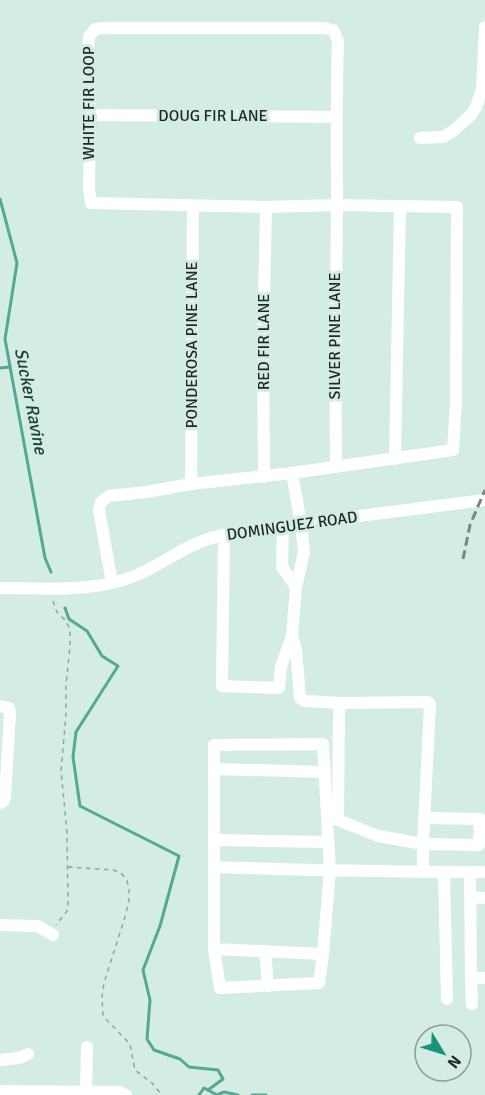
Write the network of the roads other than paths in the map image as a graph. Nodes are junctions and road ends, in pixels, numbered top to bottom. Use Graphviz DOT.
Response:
graph roads {
  1 [pos="485,27"];
  2 [pos="90,116"];
  3 [pos="336,117"];
  4 [pos="420,138"];
  5 [pos="337,205"];
  6 [pos="193,206"];
  7 [pos="400,206"];
  8 [pos="266,207"];
  9 [pos="395,459"];
  10 [pos="336,467"];
  11 [pos="292,473"];
  12 [pos="264,477"];
  13 [pos="191,484"];
  14 [pos="485,500"];
  15 [pos="301,524"];
  16 [pos="283,526"];
  17 [pos="224,535"];
  18 [pos="112,583"];
  19 [pos="296,587"];
  20 [pos="0,588"];
  21 [pos="292,636"];
  22 [pos="342,703"];
  23 [pos="0,706"];
  24 [pos="214,769"];
  25 [pos="325,772"];
  26 [pos="0,803"];
  27 [pos="425,818"];
  28 [pos="214,840"];
  29 [pos="328,842"];
  30 [pos="423,844"];
  31 [pos="214,867"];
  32 [pos="330,870"];
  33 [pos="423,872"];
  34 [pos="444,872"];
  35 [pos="470,872"];
  36 [pos="485,872"];
  37 [pos="470,897"];
  38 [pos="485,898"];
  39 [pos="0,925"];
  40 [pos="52,934"];
  41 [pos="214,949"];
  42 [pos="265,951"];
  43 [pos="323,954"];
  44 [pos="471,978"];
  45 [pos="485,978"];
  46 [pos="268,986"];
  47 [pos="447,999"];
  48 [pos="472,1004"];
  49 [pos="87,1047"];
  50 [pos="28,1054"];
  51 [pos="0,1060"];
  52 [pos="0,1090"];
  53 [pos="81,1092"];
  54 [pos="126,1095"];
  1 -- 4 [label="street"];
  2 -- 3 [label="street, DOUG FIR LANE"];
  2 -- 3 [label="street, WHITE FIR LOOP"];
  2 -- 6 [label="street, WHITE FIR LOOP"];
  3 -- 5 [label="street, WHITE FIR LOOP"];
  5 -- 7 [label="street"];
  5 -- 8 [label="street, WHITE FIR LOOP"];
  5 -- 10 [label="street, SILVER PINE LANE"];
  6 -- 8 [label="street, WHITE FIR LOOP"];
  6 -- 13 [label="street, PONDEROSA PINE LANE"];
  7 -- 9 [label="street"];
  7 -- 9 [label="street"];
  8 -- 12 [label="street, RED FIR LANE"];
  9 -- 10 [label="street"];
  10 -- 11 [label="street"];
  11 -- 12 [label="street"];
  11 -- 15 [label="street"];
  12 -- 13 [label="street"];
  13 -- 18 [label="street"];
  14 -- 15 [label="street, DOMINGUEZ ROAD"];
  15 -- 16 [label="street, DOMINGUEZ ROAD"];
  15 -- 19 [label="street"];
  16 -- 17 [label="street, DOMINGUEZ ROAD"];
  16 -- 19 [label="street"];
  17 -- 18 [label="street, DOMINGUEZ ROAD"];
  17 -- 21 [label="street"];
  18 -- 20 [label="street, DOMINGUEZ ROAD"];
  19 -- 21 [label="street"];
  21 -- 22 [label="street"];
  22 -- 27 [label="street"];
  22 -- 30 [label="street"];
  23 -- 26 [label="street"];
  24 -- 25 [label="street"];
  24 -- 25 [label="street"];
  24 -- 28 [label="street"];
  25 -- 29 [label="street"];
  27 -- 30 [label="street"];
  27 -- 30 [label="street"];
  28 -- 29 [label="street"];
  28 -- 31 [label="street"];
  29 -- 32 [label="street"];
  30 -- 33 [label="street"];
  31 -- 32 [label="street"];
  31 -- 41 [label="street"];
  32 -- 33 [label="street"];
  32 -- 43 [label="street"];
  33 -- 34 [label="street"];
  34 -- 35 [label="street"];
  34 -- 47 [label="street"];
  35 -- 36 [label="street"];
  35 -- 37 [label="street"];
  37 -- 38 [label="street"];
  37 -- 44 [label="street"];
  39 -- 40 [label="street"];
  41 -- 42 [label="street"];
  41 -- 46 [label="street"];
  42 -- 43 [label="street"];
  42 -- 46 [label="street"];
  43 -- 46 [label="street"];
  44 -- 45 [label="street"];
  44 -- 48 [label="street"];
  49 -- 53 [label="street"];
  50 -- 51 [label="street"];
  52 -- 53 [label="street"];
  53 -- 54 [label="street"];
}
